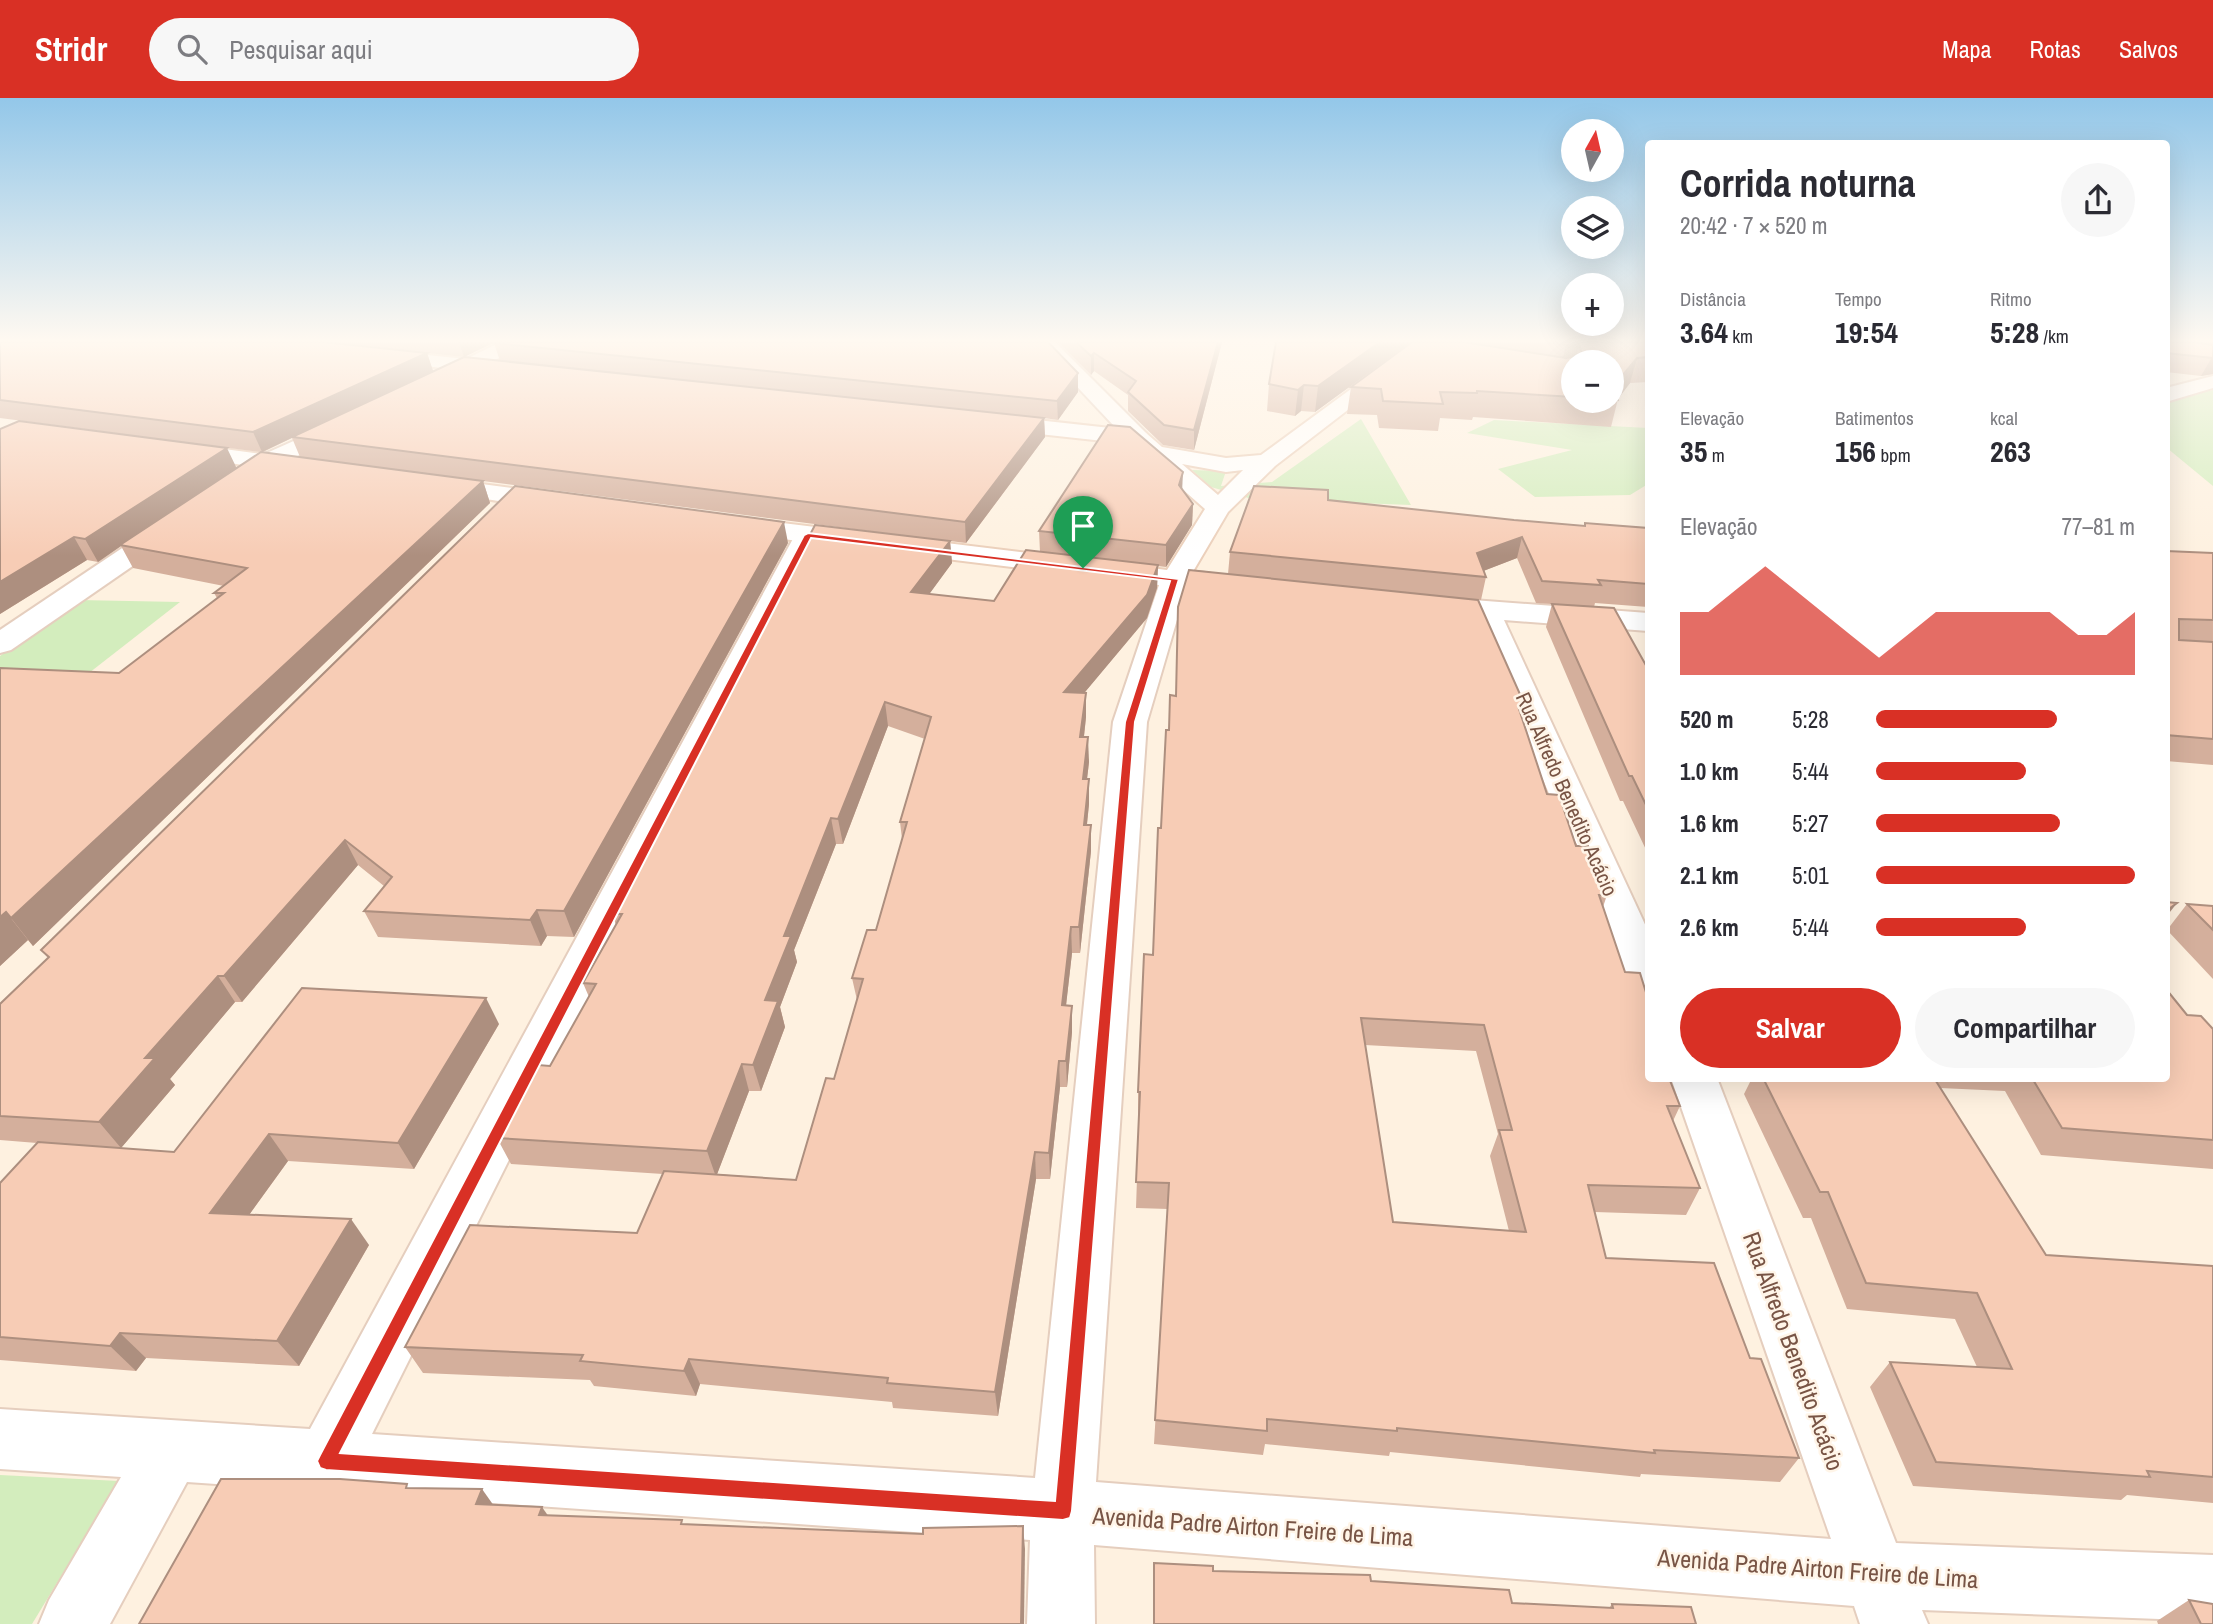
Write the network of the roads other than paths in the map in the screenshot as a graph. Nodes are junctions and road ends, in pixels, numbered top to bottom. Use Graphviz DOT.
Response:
graph roads {
  1 [pos="368,413"];
  2 [pos="1115,413"];
  3 [pos="1331,413"];
  4 [pos="974,420"];
  5 [pos="1147,445"];
  6 [pos="149,446"];
  7 [pos="268,461"];
  8 [pos="1267,461"];
  9 [pos="323,469"];
  10 [pos="418,483"];
  11 [pos="514,497"];
  12 [pos="213,499"];
  13 [pos="581,506"];
  14 [pos="1219,508"];
  15 [pos="190,514"];
  16 [pos="715,523"];
  17 [pos="484,526"];
  18 [pos="808,535"];
  19 [pos="1175,579"];
  20 [pos="1242,586"];
  21 [pos="1405,603"];
  22 [pos="1486,612"];
  23 [pos="1645,622"];
  24 [pos="0,644"];
  25 [pos="1645,969"];
  26 [pos="1695,1082"];
  27 [pos="0,1439"];
  28 [pos="171,1451"];
  29 [pos="326,1461"];
  30 [pos="1063,1511"];
  31 [pos="2213,1588"];
  32 [pos="1884,1600"];
  33 [pos="73,1624"];
  34 [pos="1061,1624"];
  1 -- 7 [label="street"];
  2 -- 5 [label="street"];
  3 -- 8 [label="street"];
  4 -- 5 [label="street"];
  5 -- 8 [label="street"];
  5 -- 14 [label="street"];
  6 -- 7 [label="street"];
  7 -- 9 [label="street"];
  7 -- 12 [label="street"];
  8 -- 14 [label="street"];
  10 -- 11 [label="street"];
  11 -- 13 [label="street"];
  11 -- 17 [label="street"];
  14 -- 19 [label="street"];
  15 -- 24 [label="street"];
  16 -- 18 [label="street"];
  18 -- 19 [label="street"];
  18 -- 29 [label="street"];
  19 -- 20 [label="street"];
  19 -- 30 [label="street"];
  21 -- 22 [label="street"];
  22 -- 23 [label="street"];
  22 -- 25 [label="street, Rua Alfredo Benedito Acácio"];
  26 -- 32 [label="street, Rua Alfredo Benedito Acácio"];
  27 -- 28 [label="street, Avenida Padre Airton Freire de Lima"];
  28 -- 29 [label="street, Avenida Padre Airton Freire de Lima"];
  28 -- 33 [label="street"];
  29 -- 30 [label="street, Avenida Padre Airton Freire de Lima"];
  30 -- 32 [label="street, Avenida Padre Airton Freire de Lima"];
  30 -- 34 [label="street"];
  31 -- 32 [label="street, Avenida Padre Airton Freire de Lima"];
}
